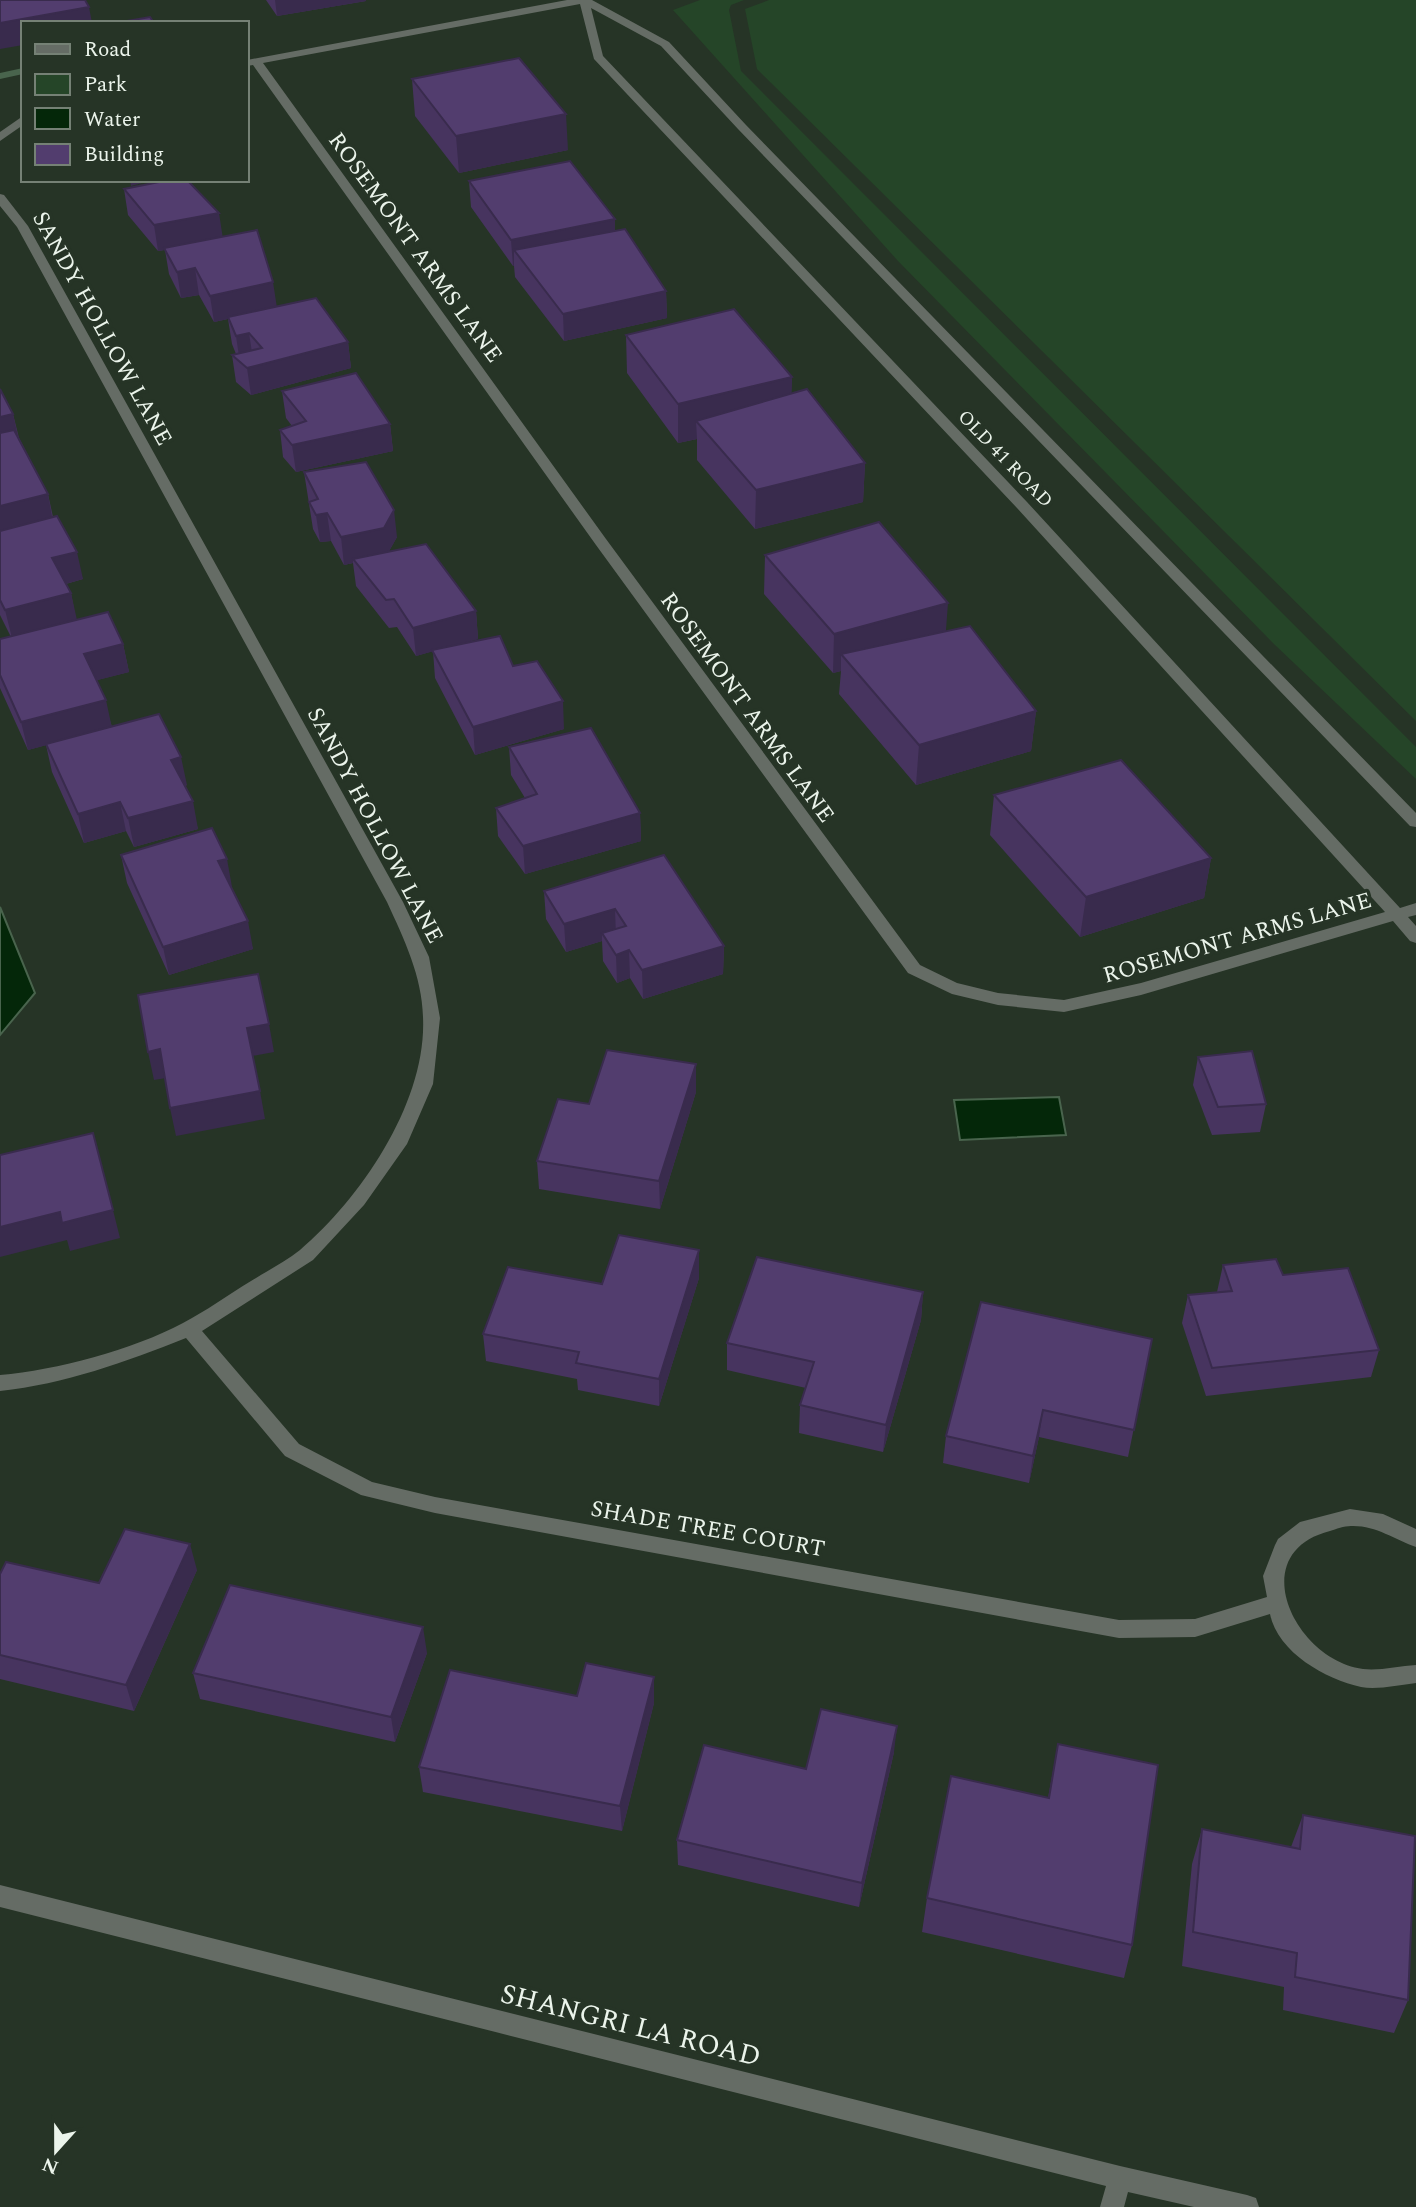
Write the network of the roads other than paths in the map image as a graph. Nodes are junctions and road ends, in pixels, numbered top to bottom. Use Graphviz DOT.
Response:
graph roads {
  1 [pos="584,0"];
  2 [pos="251,63"];
  3 [pos="21,120"];
  4 [pos="0,138"];
  5 [pos="0,200"];
  6 [pos="1416,822"];
  7 [pos="1416,909"];
  8 [pos="1397,916"];
  9 [pos="1416,937"];
  10 [pos="189,1329"];
  11 [pos="0,1383"];
  12 [pos="1416,1538"];
  13 [pos="1278,1603"];
  14 [pos="1416,1674"];
  15 [pos="0,1896"];
  16 [pos="1119,2178"];
  17 [pos="1112,2207"];
  18 [pos="1247,2207"];
  1 -- 2 [label="street"];
  1 -- 6 [label="street, OLD 41 ROAD"];
  1 -- 8 [label="street, OLD 41 ROAD"];
  2 -- 8 [label="street, ROSEMONT ARMS LANE"];
  3 -- 4 [label="street"];
  5 -- 10 [label="street, SANDY HOLLOW LANE"];
  7 -- 8 [label="street, ROSEMONT ARMS LANE"];
  8 -- 9 [label="street, OLD 41 ROAD"];
  10 -- 11 [label="street, SANDY HOLLOW LANE"];
  10 -- 13 [label="street, SHADE TREE COURT"];
  12 -- 13 [label="street"];
  13 -- 14 [label="street"];
  15 -- 16 [label="street, SHANGRI LA ROAD"];
  16 -- 17 [label="street"];
  16 -- 18 [label="street, SHANGRI LA ROAD"];
}
